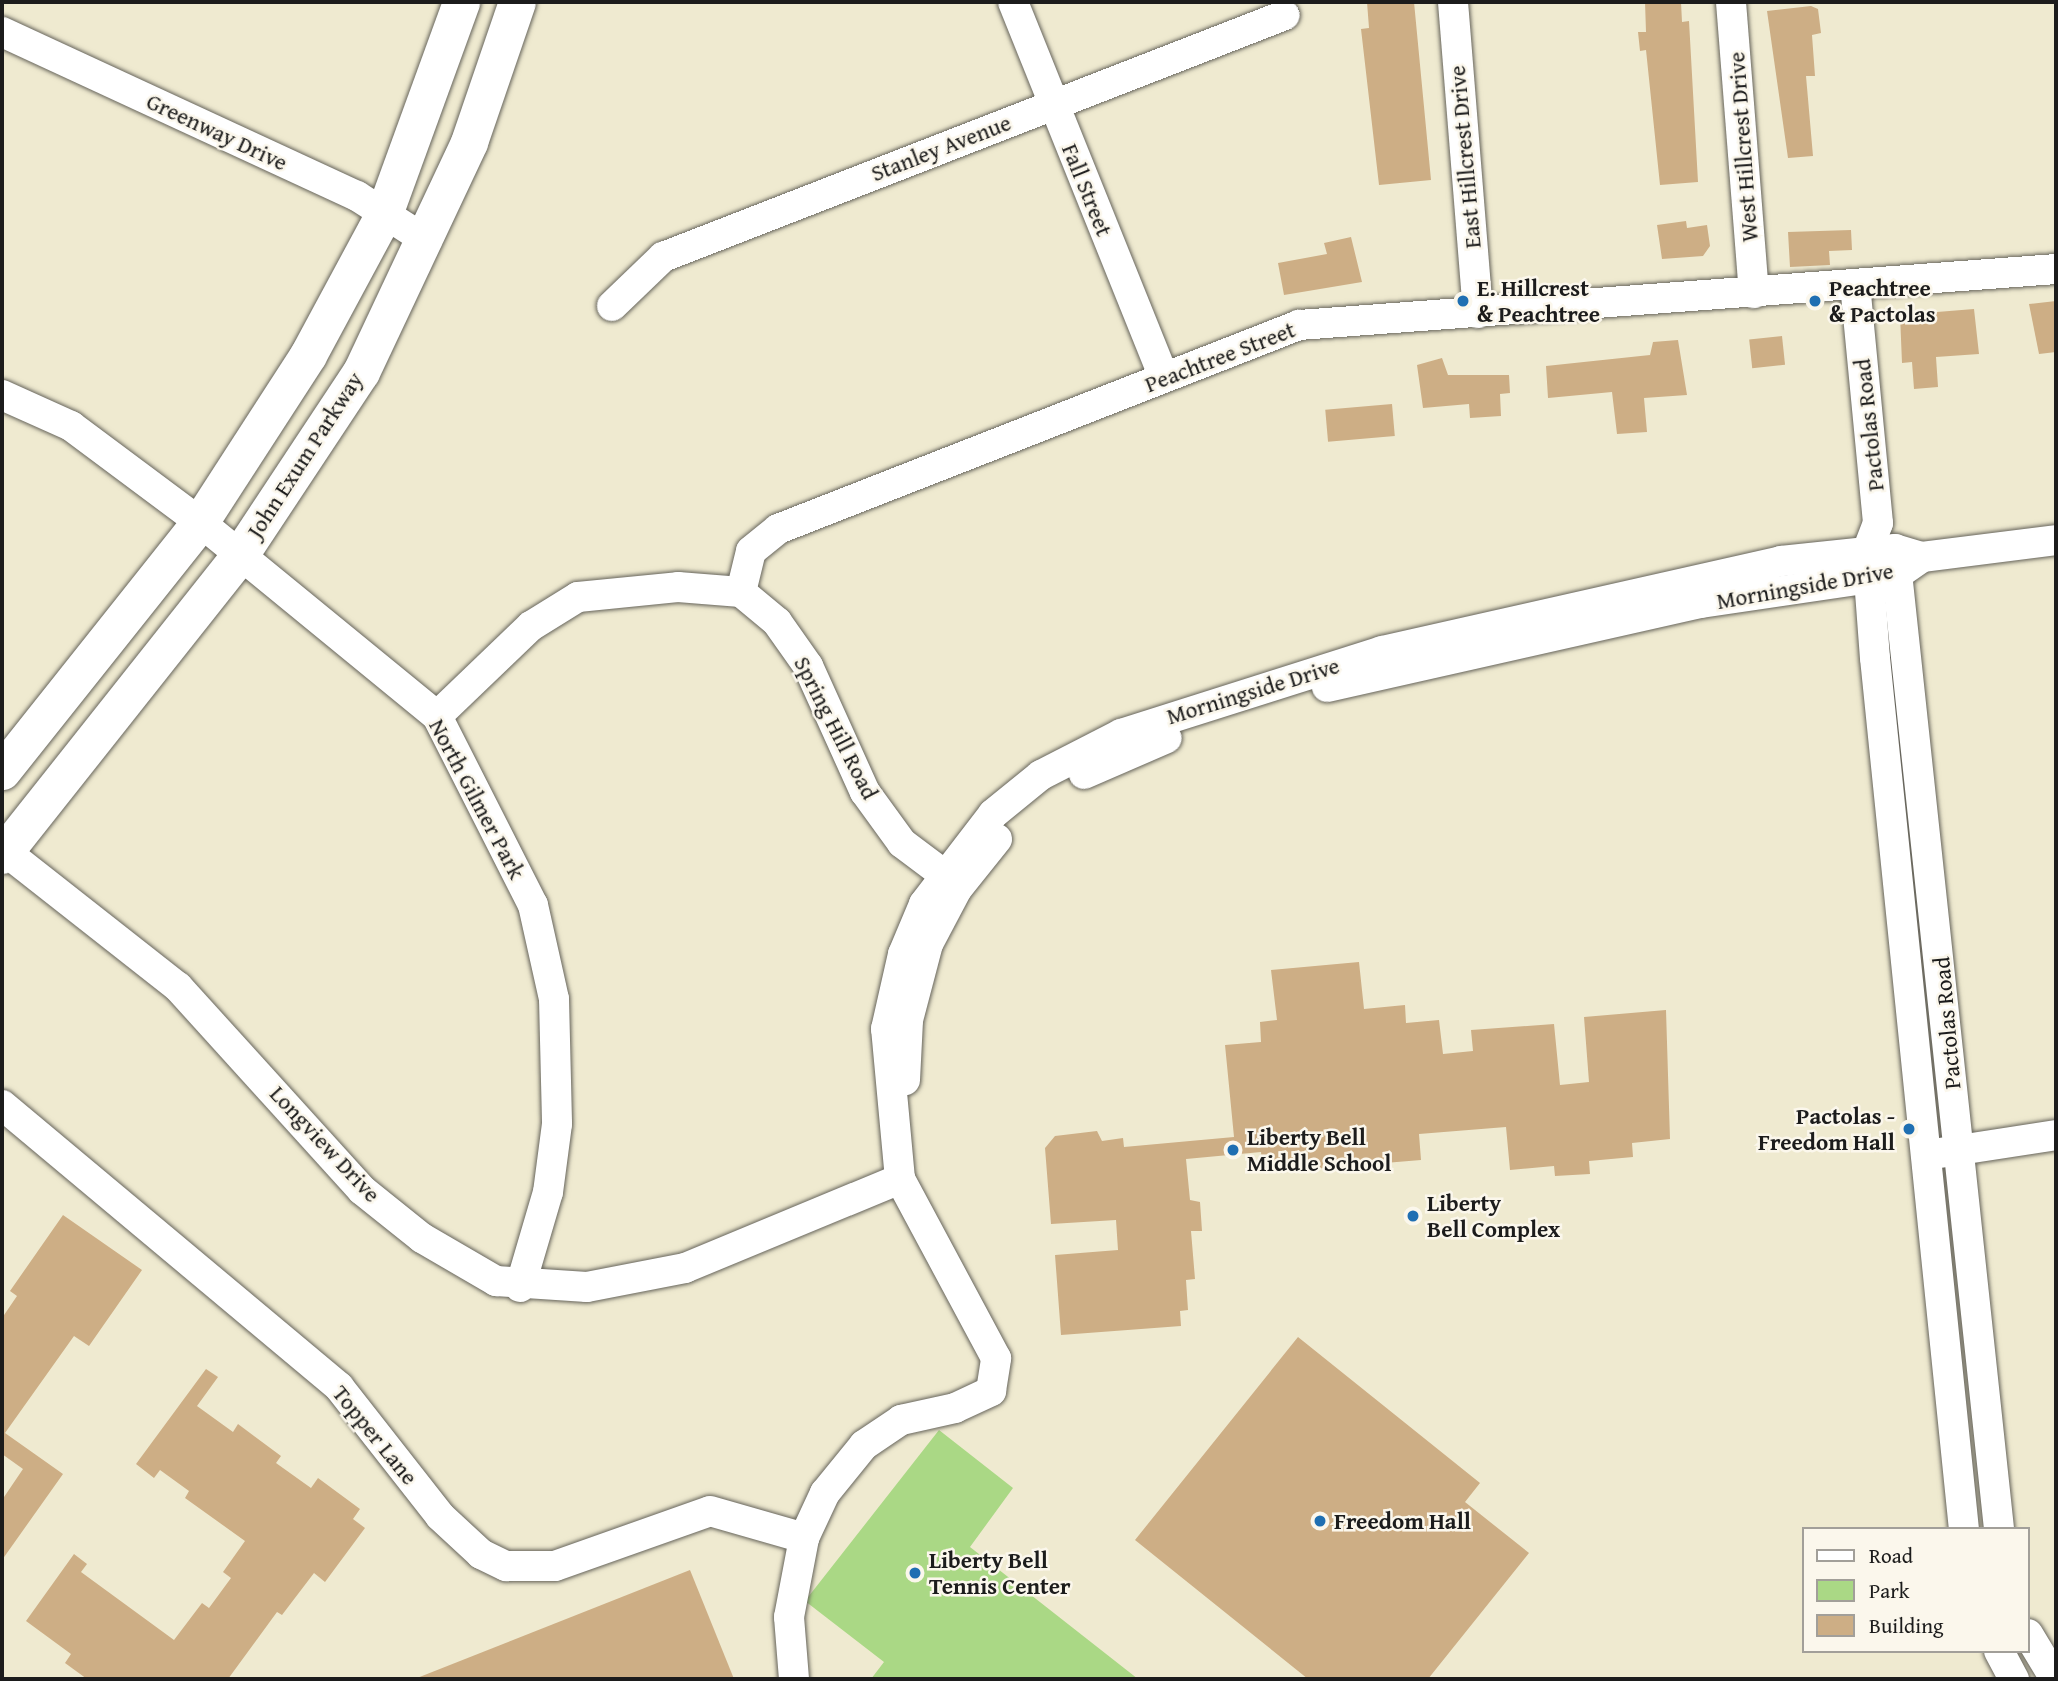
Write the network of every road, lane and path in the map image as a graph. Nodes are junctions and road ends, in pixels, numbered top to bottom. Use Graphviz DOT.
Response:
graph roads {
  1 [pos="461,2"];
  2 [pos="517,2"];
  3 [pos="1013,2"];
  4 [pos="1453,2"];
  5 [pos="1731,2"];
  6 [pos="1285,15"];
  7 [pos="2,32"];
  8 [pos="1052,104"];
  9 [pos="384,214"];
  10 [pos="427,242"];
  11 [pos="2056,269"];
  12 [pos="1855,284"];
  13 [pos="1754,293"];
  14 [pos="612,306"];
  15 [pos="1478,313"];
  16 [pos="1164,377"];
  17 [pos="2,395"];
  18 [pos="200,522"];
  19 [pos="2056,540"];
  20 [pos="239,556"];
  21 [pos="1890,562"];
  22 [pos="741,592"];
  23 [pos="437,716"];
  24 [pos="2,771"];
  25 [pos="3,853"];
  26 [pos="942,873"];
  27 [pos="2,1105"];
  28 [pos="2056,1135"];
  29 [pos="1958,1149"];
  30 [pos="1926,1156"];
  31 [pos="909,1175"];
  32 [pos="520,1287"];
  33 [pos="1965,1527"];
  34 [pos="1999,1527"];
  35 [pos="804,1538"];
  36 [pos="2030,1637"];
  37 [pos="2000,1653"];
  38 [pos="794,1679"];
  39 [pos="2014,1679"];
  40 [pos="2055,1679"];
  1 -- 9 [label="main road"];
  2 -- 10 [label="main road, John Exum Parkway"];
  3 -- 8 [label="street, Fall Street"];
  4 -- 15 [label="street, East Hillcrest Drive"];
  5 -- 13 [label="street, West Hillcrest Drive"];
  6 -- 8 [label="street, Stanley Avenue"];
  7 -- 9 [label="street, Greenway Drive"];
  8 -- 14 [label="street, Stanley Avenue"];
  8 -- 16 [label="street, Fall Street"];
  9 -- 10 [label="street, Greenway Drive"];
  9 -- 18 [label="main road"];
  10 -- 20 [label="main road, John Exum Parkway"];
  11 -- 12 [label="street, Peachtree Street"];
  12 -- 13 [label="street, Peachtree Street"];
  12 -- 21 [label="street, Pactolas Road"];
  13 -- 15 [label="street, Peachtree Street"];
  15 -- 16 [label="street, Peachtree Street"];
  16 -- 22 [label="street, Peachtree Street"];
  17 -- 18 [label="street, North Gilmer Park"];
  18 -- 20 [label="street, North Gilmer Park"];
  18 -- 24 [label="main road"];
  19 -- 21 [label="street, Morningside Drive"];
  20 -- 23 [label="street, North Gilmer Park"];
  20 -- 25 [label="main road, John Exum Parkway"];
  21 -- 26 [label="street, Morningside Drive"];
  21 -- 29 [label="street, Pactolas Road"];
  21 -- 30 [label="street, Pactolas Road"];
  21 -- 31 [label="street, Morningside Drive"];
  22 -- 23 [label="street"];
  22 -- 26 [label="street, Spring Hill Road"];
  23 -- 32 [label="street, North Gilmer Park"];
  25 -- 32 [label="street, Longview Drive"];
  26 -- 31 [label="street, Morningside Drive"];
  27 -- 35 [label="street, Topper Lane"];
  28 -- 29 [label="street"];
  29 -- 30 [label="street"];
  29 -- 34 [label="street, Pactolas Road"];
  30 -- 33 [label="street, Pactolas Road"];
  31 -- 32 [label="street, Longview Drive"];
  31 -- 35 [label="street"];
  35 -- 38 [label="street"];
  36 -- 40 [label="street"];
  37 -- 39 [label="street"];
}
